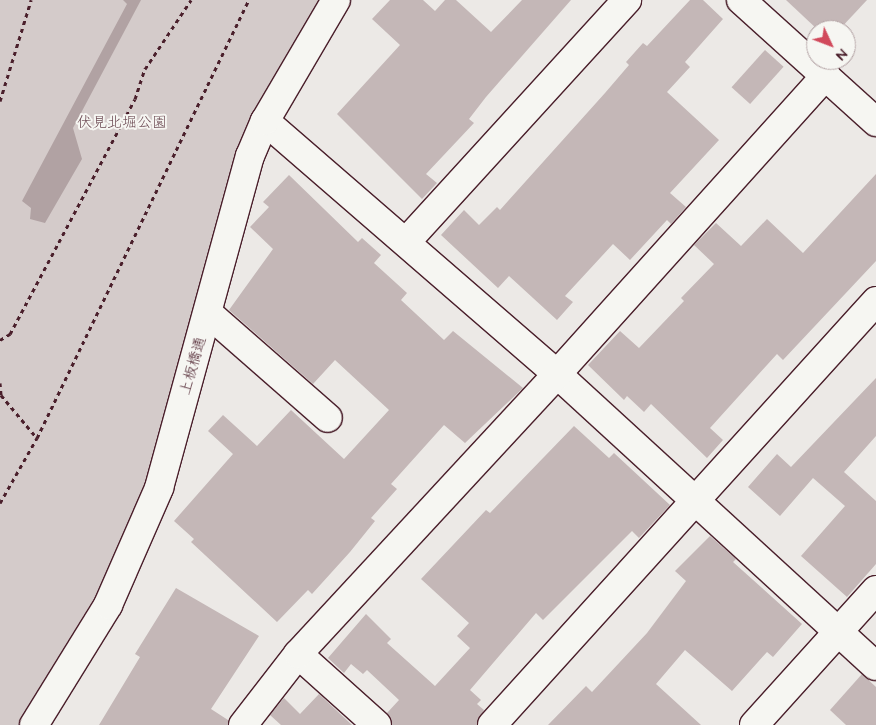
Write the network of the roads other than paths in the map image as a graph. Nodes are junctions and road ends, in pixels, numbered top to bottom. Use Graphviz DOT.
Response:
graph roads {
  1 [pos="336,0"];
  2 [pos="627,0"];
  3 [pos="741,0"];
  4 [pos="826,75"];
  5 [pos="265,121"];
  6 [pos="876,122"];
  7 [pos="406,242"];
  8 [pos="876,301"];
  9 [pos="208,313"];
  10 [pos="557,374"];
  11 [pos="328,418"];
  12 [pos="696,501"];
  13 [pos="876,590"];
  14 [pos="838,632"];
  15 [pos="298,654"];
  16 [pos="876,666"];
  17 [pos="34,725"];
  18 [pos="243,725"];
  19 [pos="377,725"];
  20 [pos="492,725"];
  21 [pos="754,725"];
  1 -- 5 [label="street, 上板橋通"];
  2 -- 7 [label="street"];
  3 -- 4 [label="street"];
  4 -- 6 [label="street"];
  4 -- 10 [label="street"];
  5 -- 7 [label="street"];
  5 -- 9 [label="street, 上板橋通"];
  7 -- 10 [label="street"];
  8 -- 12 [label="street"];
  9 -- 11 [label="street"];
  9 -- 17 [label="street, 上板橋通"];
  10 -- 12 [label="street"];
  10 -- 15 [label="street"];
  12 -- 14 [label="street"];
  12 -- 20 [label="street"];
  13 -- 14 [label="street"];
  14 -- 16 [label="street"];
  14 -- 21 [label="street"];
  15 -- 18 [label="street"];
  15 -- 19 [label="street"];
}
